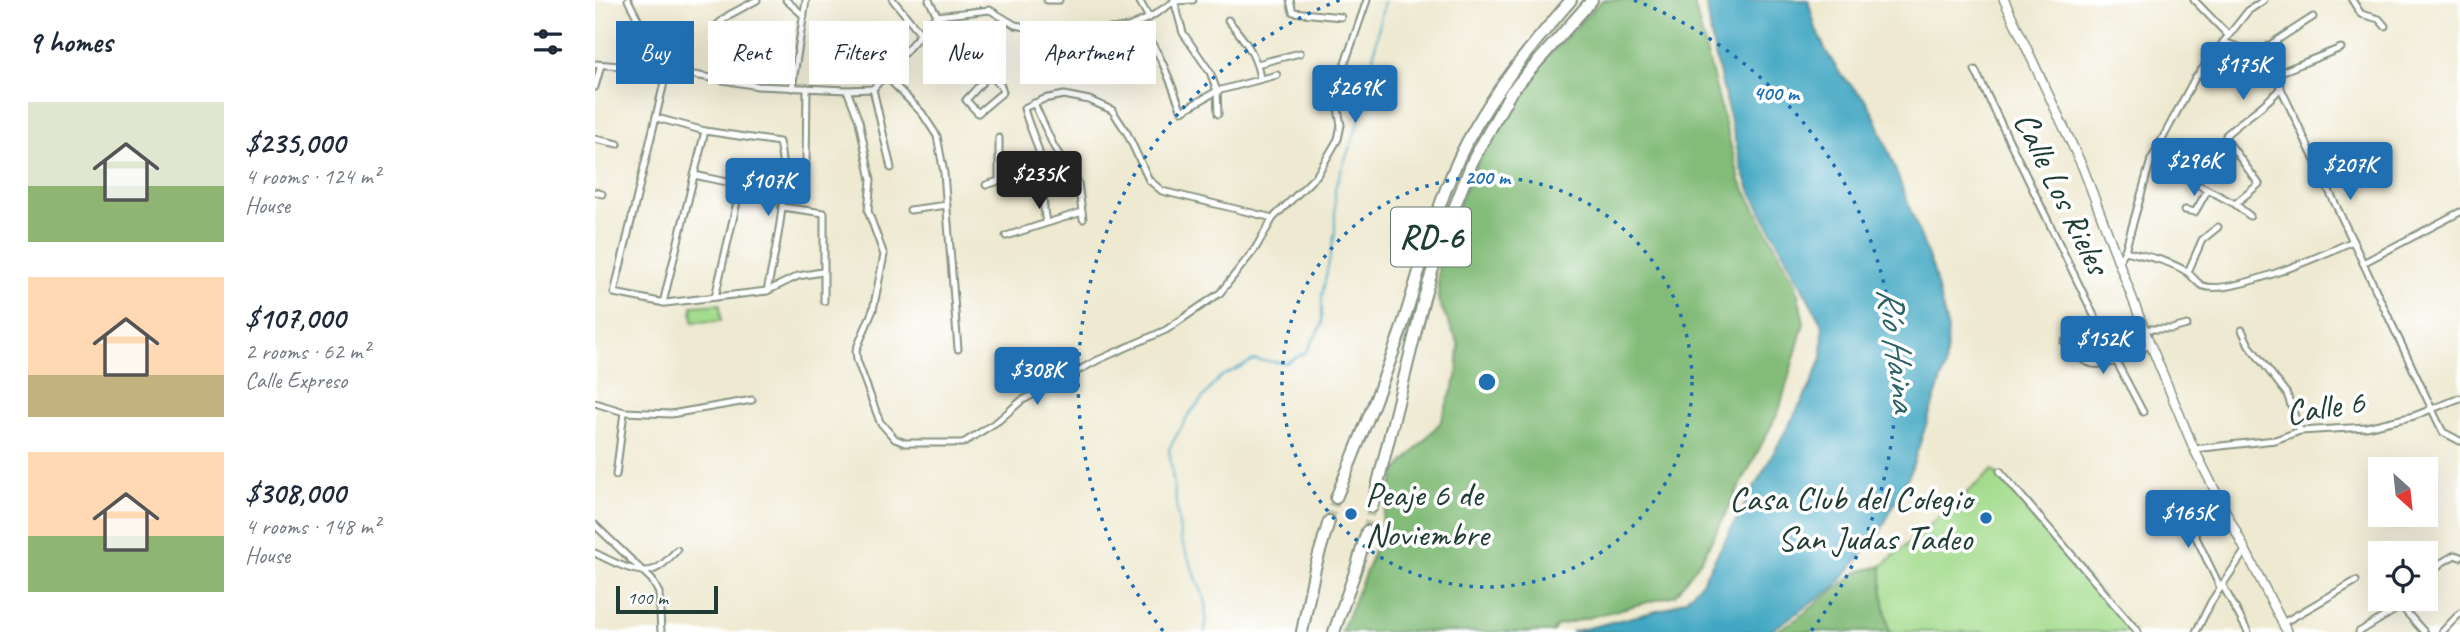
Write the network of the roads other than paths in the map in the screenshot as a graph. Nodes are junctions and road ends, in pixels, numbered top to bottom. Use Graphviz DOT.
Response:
graph roads {
  1 [pos="628,0"];
  2 [pos="757,0"];
  3 [pos="786,0"];
  4 [pos="806,0"];
  5 [pos="893,0"];
  6 [pos="929,0"];
  7 [pos="990,0"];
  8 [pos="1047,0"];
  9 [pos="1059,0"];
  10 [pos="1139,0"];
  11 [pos="1193,0"];
  12 [pos="1290,0"];
  13 [pos="1367,0"];
  14 [pos="1571,0"];
  15 [pos="1592,0"];
  16 [pos="2004,0"];
  17 [pos="2194,0"];
  18 [pos="2264,0"];
  19 [pos="2351,0"];
  20 [pos="1175,1"];
  21 [pos="990,10"];
  22 [pos="804,16"];
  23 [pos="936,16"];
  24 [pos="2313,17"];
  25 [pos="1149,18"];
  26 [pos="1341,18"];
  27 [pos="1228,20"];
  28 [pos="638,21"];
  29 [pos="722,21"];
  30 [pos="941,21"];
  31 [pos="1142,21"];
  32 [pos="1020,26"];
  33 [pos="2385,26"];
  34 [pos="921,34"];
  35 [pos="2228,35"];
  36 [pos="2223,42"];
  37 [pos="909,48"];
  38 [pos="2341,48"];
  39 [pos="1156,53"];
  40 [pos="1300,53"];
  41 [pos="2257,53"];
  42 [pos="598,64"];
  43 [pos="1257,64"];
  44 [pos="616,66"];
  45 [pos="1975,70"];
  46 [pos="990,74"];
  47 [pos="2276,74"];
  48 [pos="694,75"];
  49 [pos="1277,75"];
  50 [pos="1260,78"];
  51 [pos="664,84"];
  52 [pos="877,84"];
  53 [pos="894,84"];
  54 [pos="595,87"];
  55 [pos="2281,87"];
  56 [pos="792,88"];
  57 [pos="807,88"];
  58 [pos="873,89"];
  59 [pos="847,90"];
  60 [pos="1217,91"];
  61 [pos="1034,103"];
  62 [pos="1218,114"];
  63 [pos="656,118"];
  64 [pos="705,131"];
  65 [pos="999,138"];
  66 [pos="595,139"];
  67 [pos="618,144"];
  68 [pos="2151,160"];
  69 [pos="806,166"];
  70 [pos="891,168"];
  71 [pos="694,175"];
  72 [pos="1044,178"];
  73 [pos="999,181"];
  74 [pos="741,184"];
  75 [pos="986,185"];
  76 [pos="782,188"];
  77 [pos="2207,191"];
  78 [pos="595,192"];
  79 [pos="602,194"];
  80 [pos="2235,204"];
  81 [pos="947,205"];
  82 [pos="782,207"];
  83 [pos="910,210"];
  84 [pos="2185,210"];
  85 [pos="2460,212"];
  86 [pos="2250,216"];
  87 [pos="1273,218"];
  88 [pos="1046,222"];
  89 [pos="2218,227"];
  90 [pos="1006,236"];
  91 [pos="2353,241"];
  92 [pos="2125,251"];
  93 [pos="2118,262"];
  94 [pos="2363,263"];
  95 [pos="822,272"];
  96 [pos="2188,272"];
  97 [pos="767,290"];
  98 [pos="715,297"];
  99 [pos="824,301"];
  100 [pos="663,303"];
  101 [pos="2187,325"];
  102 [pos="2144,329"];
  103 [pos="2242,330"];
  104 [pos="2064,342"];
  105 [pos="2150,345"];
  106 [pos="958,349"];
  107 [pos="2116,361"];
  108 [pos="2460,398"];
  109 [pos="753,400"];
  110 [pos="595,403"];
  111 [pos="2433,409"];
  112 [pos="624,412"];
  113 [pos="2143,412"];
  114 [pos="2300,431"];
  115 [pos="2460,441"];
  116 [pos="2194,449"];
  117 [pos="2000,471"];
  118 [pos="616,475"];
  119 [pos="1336,498"];
  120 [pos="2179,502"];
  121 [pos="1372,507"];
  122 [pos="1329,521"];
  123 [pos="595,525"];
  124 [pos="1367,531"];
  125 [pos="677,550"];
  126 [pos="2245,551"];
  127 [pos="595,553"];
  128 [pos="2460,557"];
  129 [pos="2438,567"];
  130 [pos="641,570"];
  131 [pos="2356,581"];
  132 [pos="2221,586"];
  133 [pos="2391,611"];
  134 [pos="2405,611"];
  135 [pos="2460,613"];
  136 [pos="2285,628"];
  137 [pos="661,632"];
  138 [pos="1302,632"];
  139 [pos="1334,632"];
  140 [pos="2138,632"];
  141 [pos="2196,632"];
  142 [pos="2248,632"];
  143 [pos="2359,632"];
  144 [pos="2424,632"];
  145 [pos="2442,632"];
  1 -- 28 [label="street"];
  2 -- 29 [label="street"];
  3 -- 22 [label="street"];
  4 -- 22 [label="street"];
  5 -- 34 [label="street"];
  6 -- 23 [label="street"];
  7 -- 21 [label="street"];
  8 -- 9 [label="street"];
  10 -- 25 [label="street"];
  11 -- 20 [label="street"];
  12 -- 26 [label="street"];
  13 -- 87 [label="street"];
  14 -- 119 [label="highway, RD-6"];
  15 -- 121 [label="highway, RD-6"];
  16 -- 93 [label="street"];
  17 -- 35 [label="street"];
  18 -- 35 [label="street"];
  19 -- 33 [label="street"];
  20 -- 25 [label="street"];
  20 -- 60 [label="street"];
  21 -- 23 [label="street"];
  21 -- 32 [label="street"];
  22 -- 56 [label="street"];
  23 -- 30 [label="street"];
  23 -- 34 [label="street"];
  24 -- 41 [label="street"];
  25 -- 31 [label="street"];
  27 -- 43 [label="street"];
  34 -- 37 [label="street"];
  35 -- 36 [label="street"];
  36 -- 41 [label="street"];
  36 -- 68 [label="street"];
  38 -- 47 [label="street"];
  39 -- 60 [label="street"];
  40 -- 43 [label="street"];
  41 -- 47 [label="street"];
  42 -- 44 [label="street"];
  42 -- 54 [label="street"];
  43 -- 50 [label="street"];
  45 -- 107 [label="street, Calle Los Rieles"];
  46 -- 46 [label="street"];
  47 -- 55 [label="street"];
  48 -- 56 [label="street"];
  49 -- 50 [label="street"];
  50 -- 60 [label="street"];
  51 -- 63 [label="street"];
  52 -- 58 [label="street"];
  53 -- 81 [label="street"];
  55 -- 80 [label="street"];
  55 -- 91 [label="street"];
  56 -- 57 [label="street"];
  57 -- 59 [label="street"];
  57 -- 69 [label="street"];
  58 -- 59 [label="street"];
  58 -- 70 [label="street"];
  59 -- 87 [label="street"];
  60 -- 62 [label="street"];
  61 -- 72 [label="street"];
  61 -- 87 [label="street"];
  61 -- 88 [label="street"];
  63 -- 64 [label="street"];
  63 -- 100 [label="street"];
  64 -- 71 [label="street"];
  64 -- 76 [label="street"];
  65 -- 73 [label="street"];
  66 -- 67 [label="street"];
  68 -- 77 [label="street"];
  68 -- 92 [label="street"];
  71 -- 74 [label="street"];
  71 -- 100 [label="street"];
  72 -- 73 [label="street"];
  72 -- 88 [label="street"];
  73 -- 75 [label="street"];
  74 -- 76 [label="street"];
  74 -- 98 [label="street"];
  76 -- 82 [label="street"];
  77 -- 80 [label="street"];
  77 -- 84 [label="street"];
  78 -- 79 [label="street"];
  80 -- 86 [label="street"];
  81 -- 83 [label="street"];
  81 -- 106 [label="street"];
  82 -- 95 [label="street"];
  82 -- 97 [label="street"];
  85 -- 94 [label="street"];
  88 -- 90 [label="street"];
  89 -- 96 [label="street"];
  91 -- 94 [label="street"];
  91 -- 96 [label="street"];
  92 -- 93 [label="street"];
  92 -- 96 [label="street"];
  93 -- 102 [label="street"];
  94 -- 111 [label="street"];
  95 -- 97 [label="street"];
  95 -- 99 [label="street"];
  97 -- 98 [label="street"];
  98 -- 100 [label="street"];
  101 -- 102 [label="street"];
  102 -- 105 [label="street"];
  103 -- 114 [label="street"];
  104 -- 107 [label="street"];
  105 -- 107 [label="street"];
  105 -- 116 [label="street"];
  107 -- 113 [label="street, Calle Los Rieles"];
  108 -- 111 [label="street, Calle 6"];
  109 -- 112 [label="street"];
  110 -- 112 [label="street"];
  111 -- 114 [label="street, Calle 6"];
  111 -- 115 [label="street"];
  112 -- 118 [label="street"];
  114 -- 116 [label="street, Calle 6"];
  116 -- 126 [label="street"];
  117 -- 140 [label="street"];
  120 -- 132 [label="street"];
  122 -- 138 [label="highway"];
  123 -- 130 [label="street"];
  124 -- 139 [label="highway"];
  125 -- 130 [label="street"];
  126 -- 132 [label="street"];
  126 -- 136 [label="street"];
  127 -- 130 [label="street"];
  128 -- 129 [label="street"];
  130 -- 137 [label="street"];
  131 -- 136 [label="street"];
  132 -- 141 [label="street"];
  132 -- 142 [label="street"];
  133 -- 143 [label="street"];
  134 -- 144 [label="street"];
  135 -- 145 [label="street"];
}
